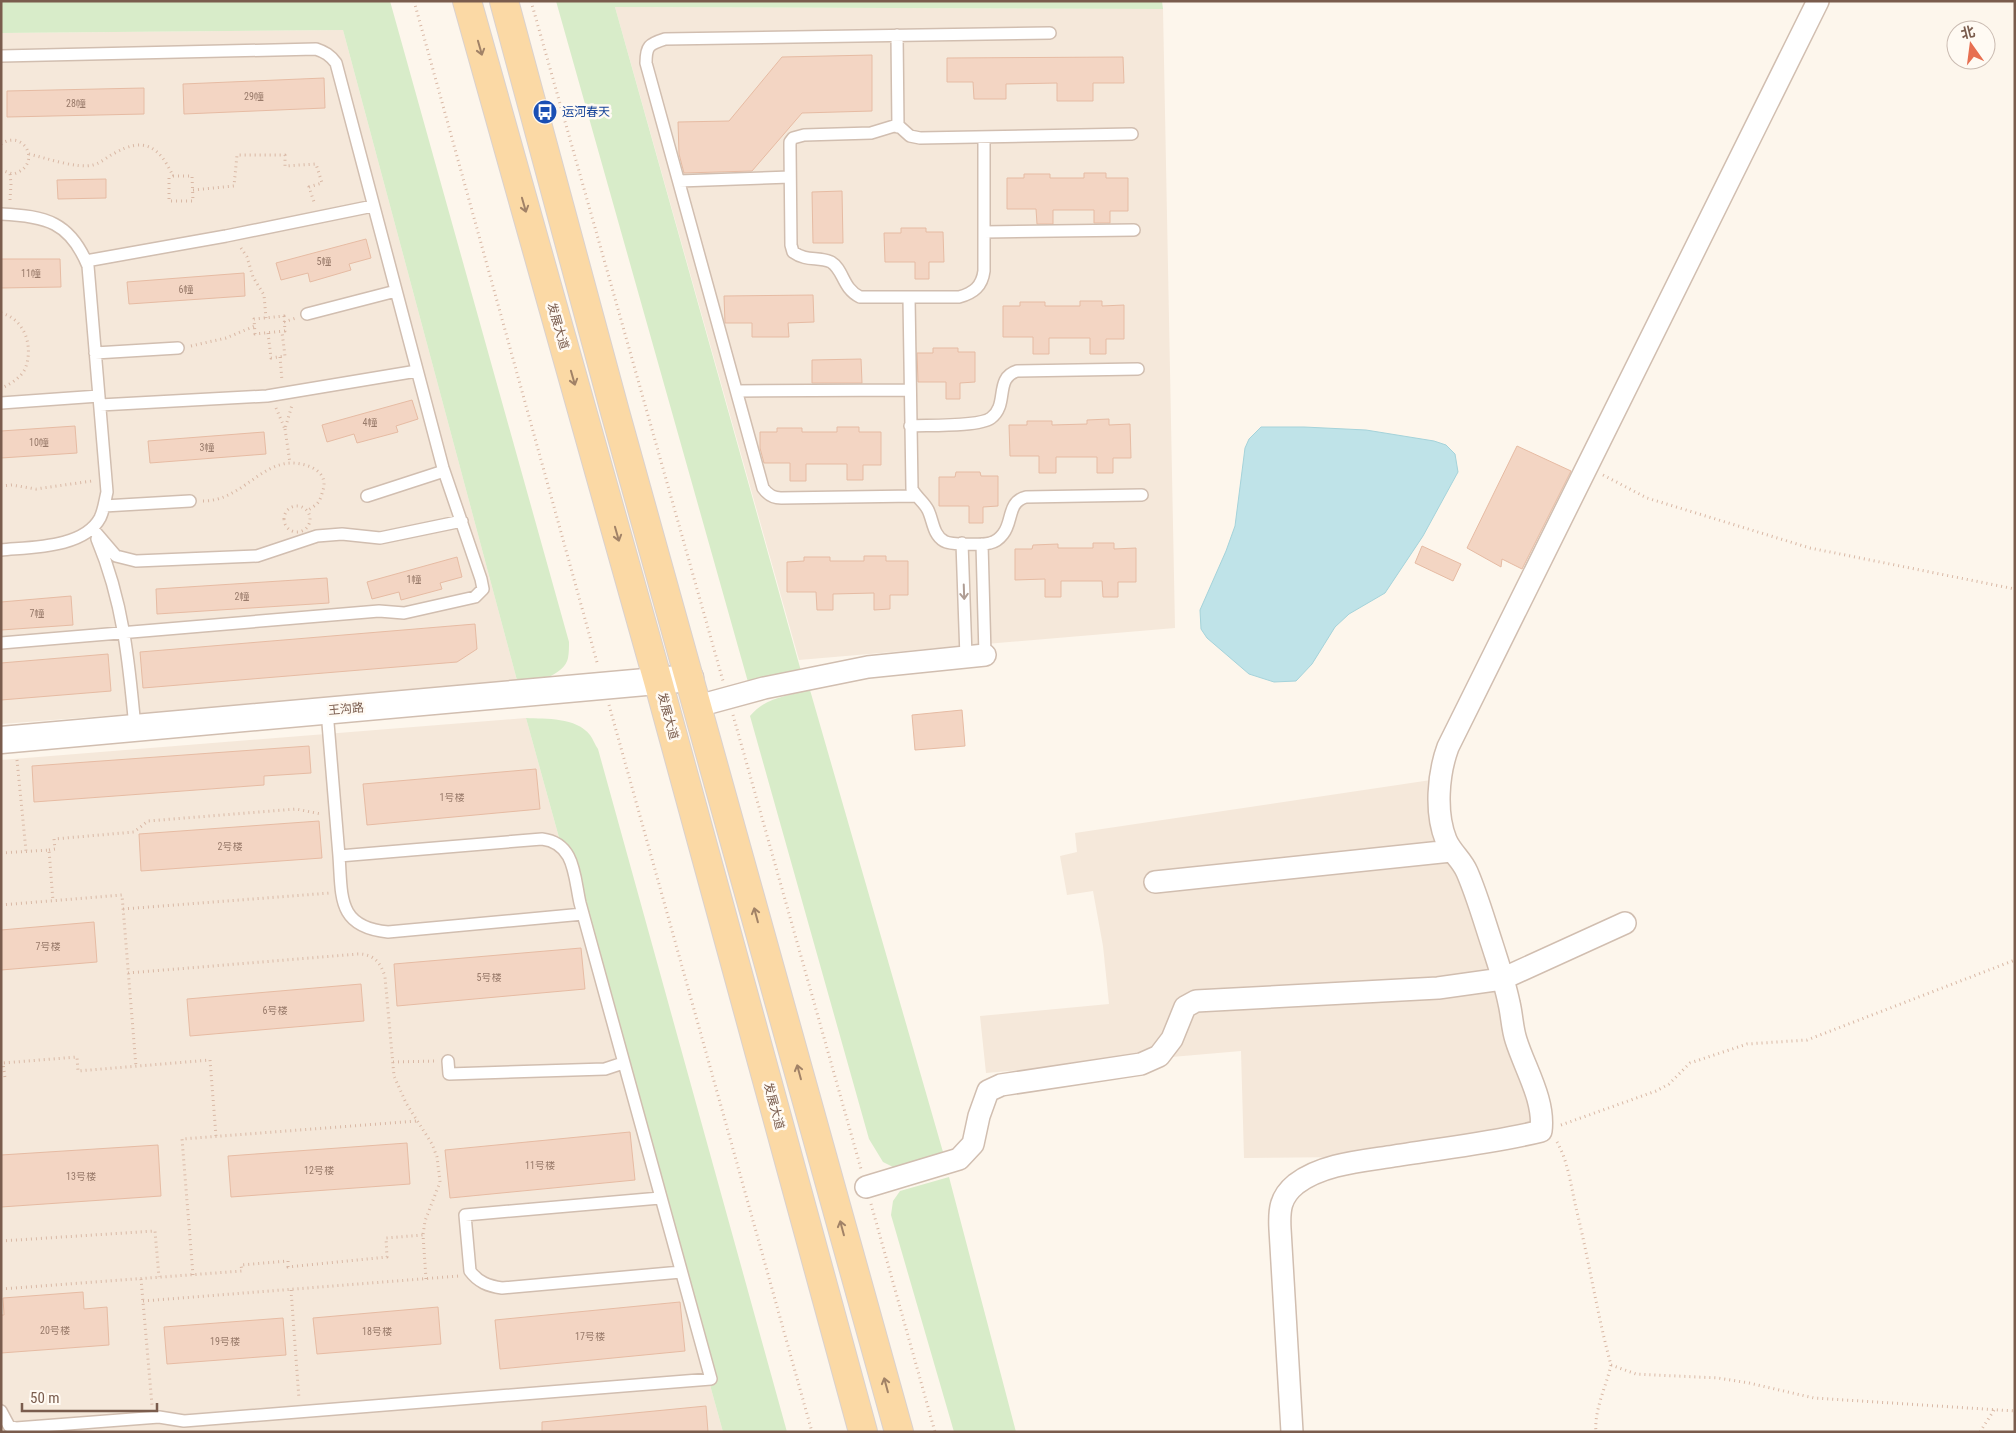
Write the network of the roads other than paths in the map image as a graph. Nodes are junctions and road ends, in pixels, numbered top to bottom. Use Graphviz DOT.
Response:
graph roads {
  1 [pos="467,1"];
  2 [pos="504,1"];
  3 [pos="1818,1"];
  4 [pos="1050,33"];
  5 [pos="897,36"];
  6 [pos="1,56"];
  7 [pos="898,127"];
  8 [pos="1132,134"];
  9 [pos="984,137"];
  10 [pos="790,177"];
  11 [pos="679,181"];
  12 [pos="373,206"];
  13 [pos="4,214"];
  14 [pos="1134,230"];
  15 [pos="984,232"];
  16 [pos="86,261"];
  17 [pos="396,291"];
  18 [pos="909,298"];
  19 [pos="307,314"];
  20 [pos="178,348"];
  21 [pos="95,353"];
  22 [pos="417,370"];
  23 [pos="1138,370"];
  24 [pos="910,390"];
  25 [pos="737,392"];
  26 [pos="99,401"];
  27 [pos="1,403"];
  28 [pos="910,426"];
  29 [pos="444,471"];
  30 [pos="1142,495"];
  31 [pos="367,496"];
  32 [pos="915,496"];
  33 [pos="190,501"];
  34 [pos="104,506"];
  35 [pos="462,521"];
  36 [pos="92,528"];
  37 [pos="962,543"];
  38 [pos="982,544"];
  39 [pos="1,550"];
  40 [pos="125,632"];
  41 [pos="1,643"];
  42 [pos="976,656"];
  43 [pos="690,678"];
  44 [pos="658,681"];
  45 [pos="698,706"];
  46 [pos="327,711"];
  47 [pos="135,728"];
  48 [pos="8,739"];
  49 [pos="1451,851"];
  50 [pos="339,856"];
  51 [pos="1155,882"];
  52 [pos="583,914"];
  53 [pos="1625,923"];
  54 [pos="1502,979"];
  55 [pos="448,1061"];
  56 [pos="623,1063"];
  57 [pos="866,1187"];
  58 [pos="660,1198"];
  59 [pos="681,1272"];
  60 [pos="1,1411"];
  61 [pos="863,1432"];
  62 [pos="899,1432"];
  63 [pos="1292,1432"];
  1 -- 44 [label="main road, 发展大道, one-way"];
  2 -- 43 [label="main road"];
  3 -- 49 [label="street"];
  4 -- 5 [label="lane"];
  5 -- 7 [label="lane"];
  5 -- 11 [label="lane"];
  6 -- 12 [label="lane"];
  7 -- 9 [label="lane"];
  7 -- 10 [label="lane"];
  8 -- 9 [label="lane"];
  9 -- 15 [label="lane"];
  10 -- 11 [label="lane"];
  10 -- 18 [label="lane"];
  11 -- 25 [label="lane"];
  12 -- 16 [label="lane"];
  12 -- 17 [label="lane"];
  13 -- 16 [label="lane"];
  14 -- 15 [label="lane"];
  15 -- 18 [label="lane"];
  16 -- 21 [label="lane"];
  17 -- 19 [label="lane"];
  17 -- 22 [label="lane"];
  18 -- 24 [label="lane"];
  20 -- 21 [label="lane"];
  21 -- 26 [label="lane"];
  22 -- 26 [label="lane"];
  22 -- 29 [label="lane"];
  23 -- 28 [label="lane"];
  24 -- 25 [label="lane"];
  24 -- 28 [label="lane"];
  25 -- 32 [label="lane"];
  26 -- 27 [label="lane"];
  26 -- 34 [label="lane"];
  28 -- 32 [label="lane"];
  29 -- 31 [label="lane"];
  29 -- 35 [label="lane"];
  30 -- 38 [label="lane"];
  32 -- 37 [label="lane"];
  33 -- 34 [label="lane"];
  34 -- 36 [label="lane"];
  35 -- 36 [label="lane"];
  35 -- 40 [label="lane"];
  36 -- 39 [label="lane"];
  36 -- 40 [label="lane"];
  37 -- 38 [label="lane"];
  37 -- 42 [label="lane, one-way"];
  38 -- 42 [label="lane"];
  40 -- 41 [label="lane"];
  40 -- 47 [label="lane"];
  42 -- 45 [label="street"];
  43 -- 44 [label="street, 王沟路"];
  43 -- 45 [label="main road"];
  44 -- 46 [label="street, 王沟路"];
  44 -- 61 [label="main road, 发展大道"];
  62 -- 45 [label="main road, one-way"];
  46 -- 47 [label="street, 王沟路"];
  46 -- 50 [label="lane"];
  47 -- 48 [label="street, 王沟路"];
  49 -- 51 [label="street"];
  49 -- 54 [label="street"];
  50 -- 52 [label="lane"];
  50 -- 52 [label="lane"];
  52 -- 56 [label="lane"];
  53 -- 54 [label="street"];
  54 -- 57 [label="street"];
  54 -- 63 [label="street"];
  55 -- 56 [label="lane"];
  56 -- 58 [label="lane"];
  58 -- 59 [label="lane"];
  58 -- 59 [label="lane"];
  59 -- 60 [label="lane"];
}
